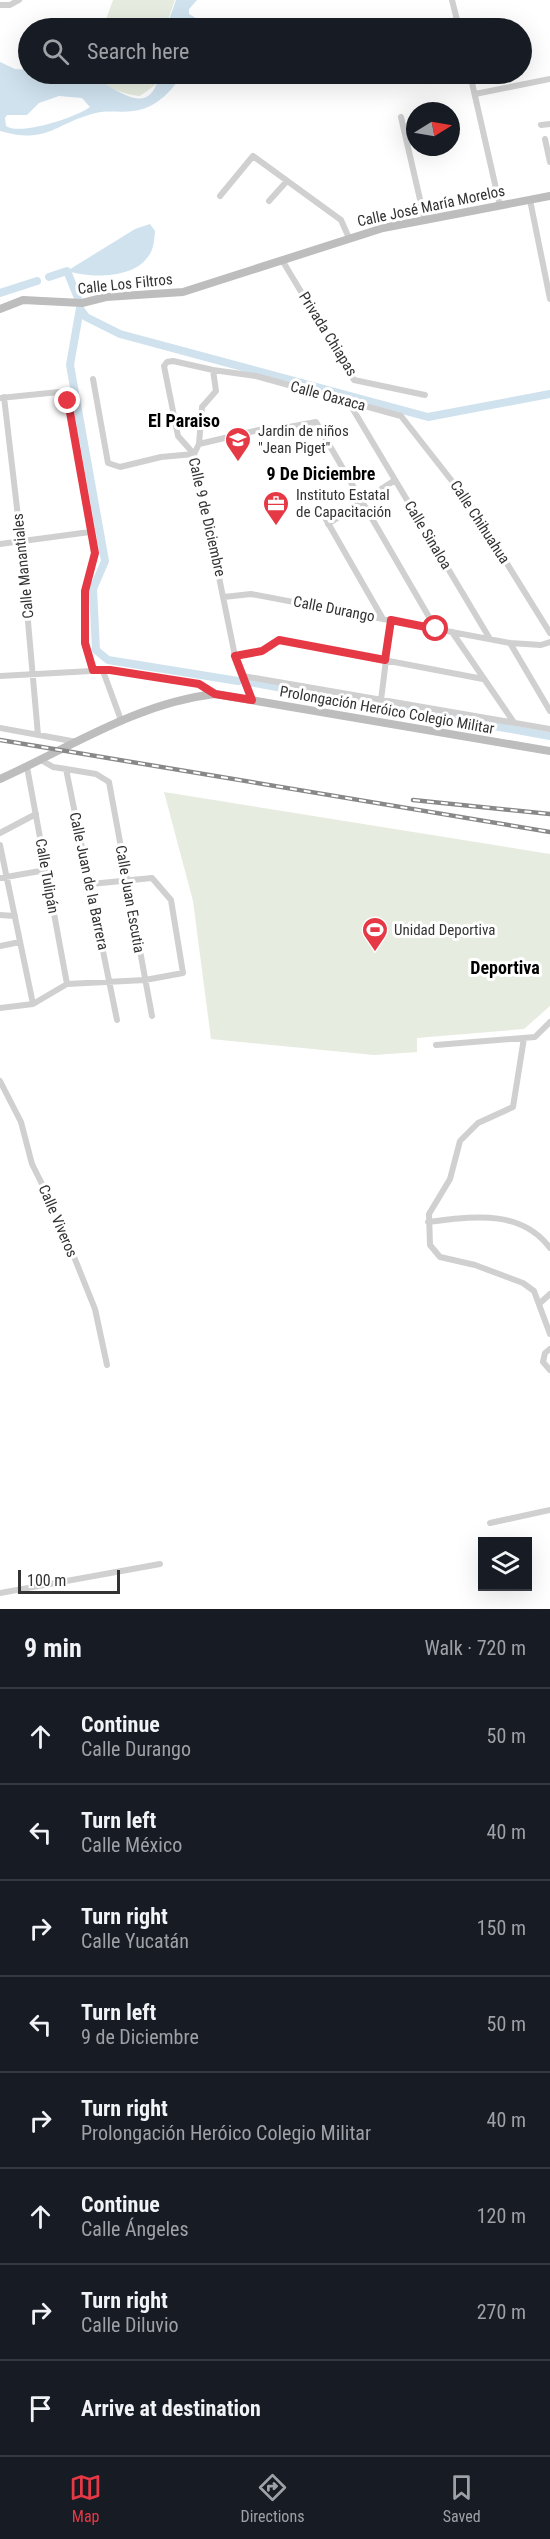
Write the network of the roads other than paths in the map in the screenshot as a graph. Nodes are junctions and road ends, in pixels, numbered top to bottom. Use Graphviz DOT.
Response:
graph roads {
  1 [pos="19,0"];
  2 [pos="452,0"];
  3 [pos="0,6"];
  4 [pos="456,18"];
  5 [pos="550,79"];
  6 [pos="532,83"];
  7 [pos="472,84"];
  8 [pos="525,84"];
  9 [pos="475,94"];
  10 [pos="401,117"];
  11 [pos="550,123"];
  12 [pos="542,125"];
  13 [pos="545,139"];
  14 [pos="550,162"];
  15 [pos="286,181"];
  16 [pos="220,196"];
  17 [pos="550,196"];
  18 [pos="530,200"];
  19 [pos="269,201"];
  20 [pos="500,206"];
  21 [pos="425,221"];
  22 [pos="349,238"];
  23 [pos="282,260"];
  24 [pos="217,283"];
  25 [pos="550,300"];
  26 [pos="0,309"];
  27 [pos="167,362"];
  28 [pos="213,370"];
  29 [pos="93,379"];
  30 [pos="425,394"];
  31 [pos="2,398"];
  32 [pos="348,401"];
  33 [pos="401,416"];
  34 [pos="200,444"];
  35 [pos="194,454"];
  36 [pos="395,480"];
  37 [pos="364,502"];
  38 [pos="320,509"];
  39 [pos="328,524"];
  40 [pos="90,532"];
  41 [pos="21,542"];
  42 [pos="0,544"];
  43 [pos="224,597"];
  44 [pos="383,619"];
  45 [pos="391,620"];
  46 [pos="436,629"];
  47 [pos="452,632"];
  48 [pos="550,633"];
  49 [pos="490,639"];
  50 [pos="550,642"];
  51 [pos="510,643"];
  52 [pos="235,656"];
  53 [pos="385,660"];
  54 [pos="93,670"];
  55 [pos="103,671"];
  56 [pos="33,673"];
  57 [pos="0,676"];
  58 [pos="243,676"];
  59 [pos="483,679"];
  60 [pos="215,694"];
  61 [pos="252,700"];
  62 [pos="381,700"];
  63 [pos="550,711"];
  64 [pos="121,720"];
  65 [pos="513,721"];
  66 [pos="0,728"];
  67 [pos="550,729"];
  68 [pos="38,735"];
  69 [pos="78,742"];
  70 [pos="550,751"];
  71 [pos="41,760"];
  72 [pos="27,767"];
  73 [pos="66,769"];
  74 [pos="0,779"];
  75 [pos="36,814"];
  76 [pos="0,833"];
  77 [pos="0,845"];
  78 [pos="46,870"];
  79 [pos="3,877"];
  80 [pos="127,881"];
  81 [pos="91,884"];
  82 [pos="0,915"];
  83 [pos="15,916"];
  84 [pos="20,942"];
  85 [pos="0,946"];
  86 [pos="145,980"];
  87 [pos="110,983"];
  88 [pos="67,984"];
  89 [pos="33,1004"];
  90 [pos="0,1008"];
  91 [pos="152,1016"];
  92 [pos="117,1020"];
  93 [pos="550,1022"];
  94 [pos="524,1038"];
  95 [pos="436,1044"];
  96 [pos="0,1081"];
  97 [pos="428,1222"];
  98 [pos="550,1248"];
  99 [pos="550,1294"];
  100 [pos="539,1304"];
  101 [pos="550,1334"];
  102 [pos="550,1349"];
  103 [pos="107,1365"];
  104 [pos="550,1370"];
  105 [pos="550,1510"];
  106 [pos="490,1523"];
  107 [pos="160,1564"];
  108 [pos="0,1593"];
  1 -- 3 [label="street"];
  2 -- 4 [label="street"];
  5 -- 6 [label="street"];
  7 -- 9 [label="street"];
  8 -- 9 [label="street"];
  9 -- 20 [label="street"];
  10 -- 21 [label="street"];
  11 -- 12 [label="street"];
  13 -- 14 [label="street"];
  15 -- 16 [label="street"];
  15 -- 19 [label="street"];
  15 -- 22 [label="street"];
  17 -- 18 [label="street, Calle José María Morelos"];
  18 -- 20 [label="street, Calle José María Morelos"];
  18 -- 25 [label="street"];
  20 -- 21 [label="street, Calle José María Morelos"];
  21 -- 22 [label="street, Calle José María Morelos"];
  22 -- 23 [label="street, Calle José María Morelos"];
  23 -- 24 [label="street, Calle José María Morelos"];
  23 -- 30 [label="street, Privada Chiapas"];
  24 -- 26 [label="street, Calle Los Filtros"];
  27 -- 28 [label="street, Calle Oaxaca"];
  27 -- 35 [label="street, Calle 9 de Diciembre"];
  28 -- 32 [label="street, Calle Oaxaca"];
  28 -- 34 [label="street"];
  29 -- 35 [label="street"];
  31 -- 40 [label="street"];
  31 -- 41 [label="street, Calle Manantiales"];
  32 -- 33 [label="street, Calle Oaxaca"];
  32 -- 36 [label="street, Calle Sinaloa"];
  33 -- 48 [label="street, Calle Chihuahua"];
  34 -- 35 [label="street"];
  34 -- 37 [label="street"];
  35 -- 43 [label="street, Calle 9 de Diciembre"];
  36 -- 37 [label="street"];
  36 -- 49 [label="street, Calle Sinaloa"];
  37 -- 39 [label="street"];
  37 -- 46 [label="street"];
  38 -- 39 [label="street"];
  39 -- 44 [label="street"];
  40 -- 41 [label="street"];
  40 -- 54 [label="street"];
  41 -- 42 [label="street"];
  41 -- 56 [label="street, Calle Manantiales"];
  43 -- 44 [label="street, Calle Durango"];
  43 -- 52 [label="street, Calle 9 de Diciembre"];
  44 -- 45 [label="street, Calle Durango"];
  45 -- 46 [label="street, Calle Durango"];
  45 -- 53 [label="street"];
  46 -- 47 [label="street, Calle Durango"];
  47 -- 49 [label="street, Calle Durango"];
  47 -- 59 [label="street"];
  49 -- 51 [label="street, Calle Durango"];
  50 -- 51 [label="street, Calle Durango"];
  51 -- 63 [label="street"];
  52 -- 53 [label="street"];
  52 -- 58 [label="street, Calle 9 de Diciembre"];
  53 -- 59 [label="street"];
  53 -- 62 [label="street"];
  54 -- 55 [label="street"];
  54 -- 56 [label="street"];
  55 -- 60 [label="street"];
  55 -- 64 [label="street"];
  56 -- 57 [label="street"];
  56 -- 68 [label="street, Calle Manantiales"];
  58 -- 61 [label="street"];
  58 -- 62 [label="street"];
  59 -- 65 [label="street"];
  60 -- 61 [label="street, Prolongación Heróico Colegio Militar"];
  60 -- 64 [label="street, Prolongación Heróico Colegio Militar"];
  61 -- 70 [label="street, Prolongación Heróico Colegio Militar"];
  62 -- 65 [label="street"];
  64 -- 69 [label="street, Prolongación Heróico Colegio Militar"];
  65 -- 67 [label="street"];
  66 -- 68 [label="street"];
  68 -- 69 [label="street"];
  69 -- 71 [label="street, Prolongación Heróico Colegio Militar"];
  71 -- 72 [label="street, Prolongación Heróico Colegio Militar"];
  71 -- 73 [label="street"];
  72 -- 74 [label="street, Prolongación Heróico Colegio Militar"];
  72 -- 75 [label="street, Calle Tulipán"];
  73 -- 80 [label="street, Calle Juan Escutia"];
  73 -- 81 [label="street, Calle Juan de la Barrera"];
  75 -- 76 [label="street"];
  75 -- 78 [label="street, Calle Tulipán"];
  77 -- 79 [label="street"];
  78 -- 79 [label="street"];
  78 -- 88 [label="street, Calle Tulipán"];
  79 -- 83 [label="street"];
  80 -- 81 [label="street"];
  80 -- 86 [label="street, Calle Juan Escutia"];
  80 -- 86 [label="street"];
  81 -- 87 [label="street, Calle Juan de la Barrera"];
  82 -- 83 [label="street"];
  83 -- 84 [label="street"];
  84 -- 85 [label="street"];
  84 -- 89 [label="street"];
  86 -- 87 [label="street"];
  86 -- 91 [label="street, Calle Juan Escutia"];
  87 -- 88 [label="street"];
  87 -- 92 [label="street, Calle Juan de la Barrera"];
  88 -- 89 [label="street"];
  89 -- 90 [label="street"];
  93 -- 94 [label="street"];
  94 -- 95 [label="street"];
  94 -- 97 [label="street"];
  96 -- 103 [label="street, Calle Viveros"];
  97 -- 98 [label="street"];
  97 -- 100 [label="street"];
  99 -- 100 [label="street"];
  100 -- 101 [label="street"];
  102 -- 104 [label="street"];
  105 -- 106 [label="street"];
  107 -- 108 [label="street"];
}
